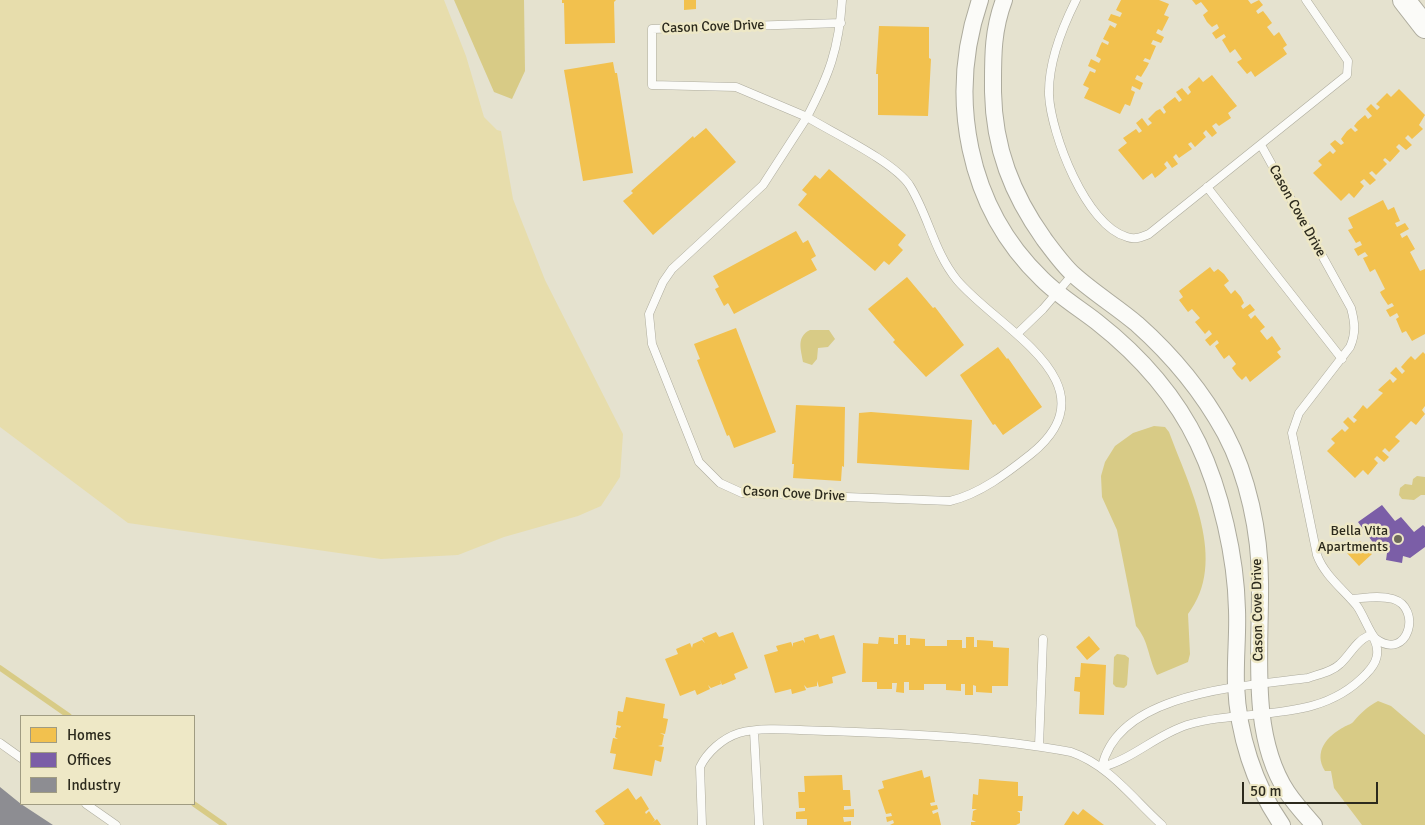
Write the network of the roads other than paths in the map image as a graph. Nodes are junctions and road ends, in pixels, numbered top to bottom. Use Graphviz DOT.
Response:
graph roads {
  1 [pos="842,0"];
  2 [pos="980,0"];
  3 [pos="1004,0"];
  4 [pos="1076,0"];
  5 [pos="1306,0"];
  6 [pos="1404,0"];
  7 [pos="840,24"];
  8 [pos="1425,27"];
  9 [pos="807,118"];
  10 [pos="1261,145"];
  11 [pos="1207,187"];
  12 [pos="1073,274"];
  13 [pos="1058,293"];
  14 [pos="1017,334"];
  15 [pos="1342,359"];
  16 [pos="1351,600"];
  17 [pos="1374,637"];
  18 [pos="1043,639"];
  19 [pos="1260,684"];
  20 [pos="1236,687"];
  21 [pos="1263,715"];
  22 [pos="1240,717"];
  23 [pos="754,731"];
  24 [pos="0,743"];
  25 [pos="1040,746"];
  26 [pos="20,757"];
  27 [pos="1102,767"];
  28 [pos="87,805"];
  29 [pos="116,825"];
  30 [pos="702,825"];
  31 [pos="759,825"];
  32 [pos="1162,825"];
  33 [pos="1282,825"];
  34 [pos="1314,825"];
  1 -- 7 [label="lane, Cason Cove Drive"];
  2 -- 13 [label="street, Cason Cove Drive"];
  3 -- 12 [label="street, Cason Cove Drive"];
  4 -- 11 [label="lane"];
  5 -- 10 [label="lane"];
  6 -- 8 [label="main road"];
  7 -- 9 [label="lane, Cason Cove Drive"];
  7 -- 9 [label="lane, Cason Cove Drive"];
  9 -- 14 [label="lane, Cason Cove Drive"];
  9 -- 14 [label="lane, Cason Cove Drive"];
  10 -- 11 [label="lane"];
  10 -- 15 [label="lane, Cason Cove Drive"];
  11 -- 15 [label="lane"];
  12 -- 13 [label="lane"];
  12 -- 19 [label="street, Cason Cove Drive"];
  13 -- 14 [label="lane"];
  13 -- 20 [label="street, Cason Cove Drive"];
  15 -- 16 [label="lane, Cason Cove Drive"];
  16 -- 17 [label="lane, Cason Cove Drive"];
  16 -- 17 [label="lane"];
  17 -- 19 [label="lane"];
  17 -- 21 [label="lane, Cason Cove Drive"];
  18 -- 25 [label="lane"];
  19 -- 20 [label="lane"];
  19 -- 21 [label="street, Cason Cove Drive"];
  20 -- 22 [label="street, Cason Cove Drive"];
  20 -- 27 [label="lane"];
  21 -- 22 [label="lane, Cason Cove Drive"];
  21 -- 34 [label="street, Cason Cove Drive"];
  22 -- 27 [label="lane, Cason Cove Drive"];
  22 -- 33 [label="street, Cason Cove Drive"];
  23 -- 25 [label="lane"];
  23 -- 30 [label="lane"];
  23 -- 31 [label="lane"];
  24 -- 26 [label="lane"];
  25 -- 27 [label="lane"];
  27 -- 32 [label="lane"];
  28 -- 29 [label="lane"];
}
